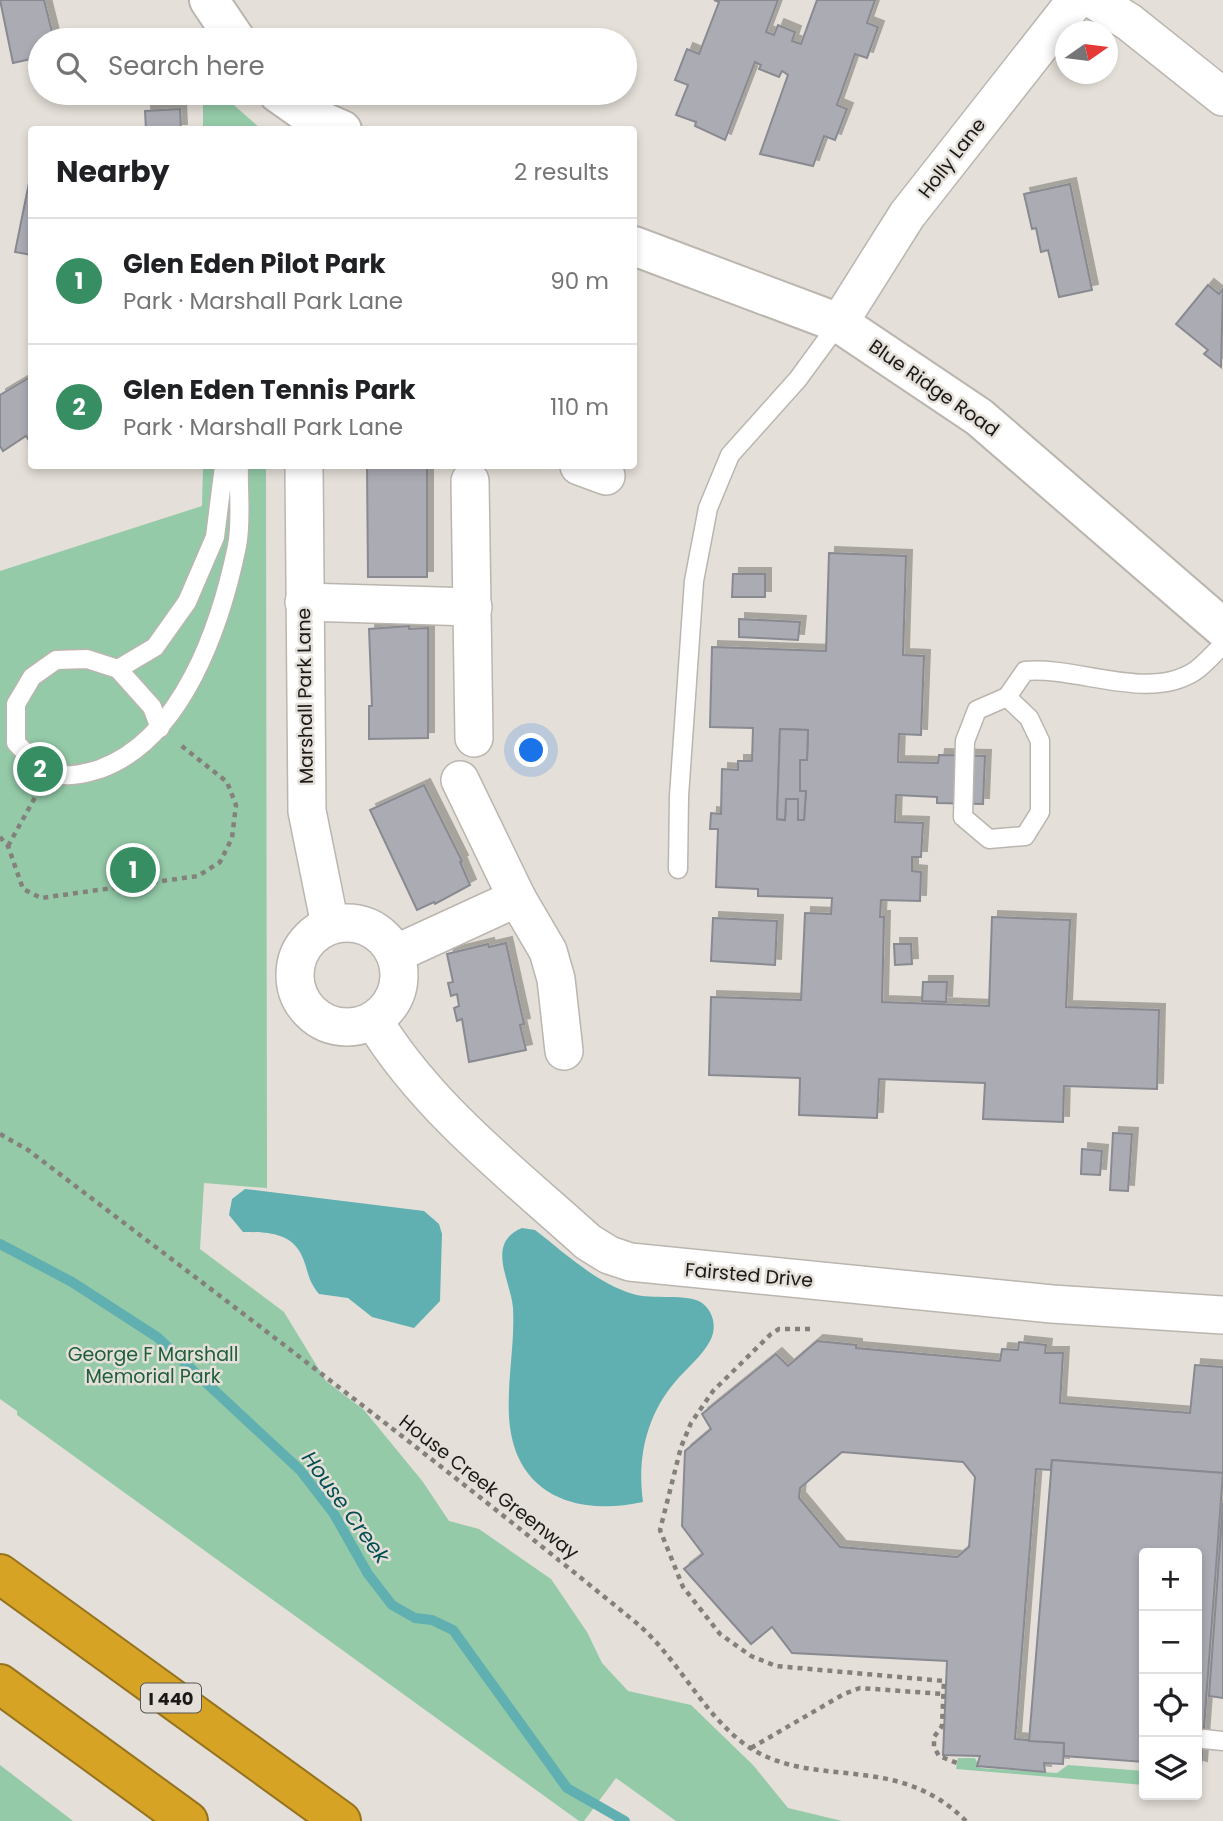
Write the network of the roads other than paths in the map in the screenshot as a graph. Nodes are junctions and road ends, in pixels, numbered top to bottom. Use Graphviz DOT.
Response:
graph roads {
  1 [pos="208,0"];
  2 [pos="1076,0"];
  3 [pos="1094,0"];
  4 [pos="228,28"];
  5 [pos="1223,97"];
  6 [pos="295,105"];
  7 [pos="333,126"];
  8 [pos="637,247"];
  9 [pos="839,323"];
  10 [pos="223,469"];
  11 [pos="239,469"];
  12 [pos="304,469"];
  13 [pos="470,481"];
  14 [pos="304,602"];
  15 [pos="473,607"];
  16 [pos="1223,628"];
  17 [pos="1223,645"];
  18 [pos="118,669"];
  19 [pos="1007,697"];
  20 [pos="160,728"];
  21 [pos="474,738"];
  22 [pos="460,780"];
  23 [pos="678,869"];
  24 [pos="517,898"];
  25 [pos="330,925"];
  26 [pos="395,954"];
  27 [pos="374,1021"];
  28 [pos="564,1051"];
  29 [pos="1223,1315"];
  30 [pos="0,1574"];
  31 [pos="0,1684"];
  32 [pos="1204,1739"];
  33 [pos="1223,1741"];
  34 [pos="188,1821"];
  35 [pos="341,1821"];
  1 -- 4 [label="main road"];
  2 -- 9 [label="street, Holly Lane"];
  3 -- 5 [label="street"];
  6 -- 7 [label="main road"];
  8 -- 9 [label="main road, Blue Ridge Road"];
  9 -- 16 [label="main road, Blue Ridge Road"];
  9 -- 23 [label="lane"];
  10 -- 18 [label="lane"];
  11 -- 20 [label="lane"];
  12 -- 14 [label="street, Marshall Park Lane"];
  13 -- 15 [label="street"];
  14 -- 15 [label="street"];
  14 -- 25 [label="street, Marshall Park Lane"];
  15 -- 21 [label="street"];
  17 -- 19 [label="lane"];
  18 -- 20 [label="lane"];
  18 -- 20 [label="lane"];
  19 -- 19 [label="lane"];
  22 -- 24 [label="street"];
  24 -- 26 [label="street"];
  24 -- 28 [label="street"];
  25 -- 26 [label="street"];
  25 -- 27 [label="street"];
  26 -- 27 [label="street"];
  27 -- 29 [label="street, Fairsted Drive"];
  30 -- 35 [label="highway, I 440"];
  31 -- 34 [label="highway"];
  32 -- 33 [label="lane"];
}
